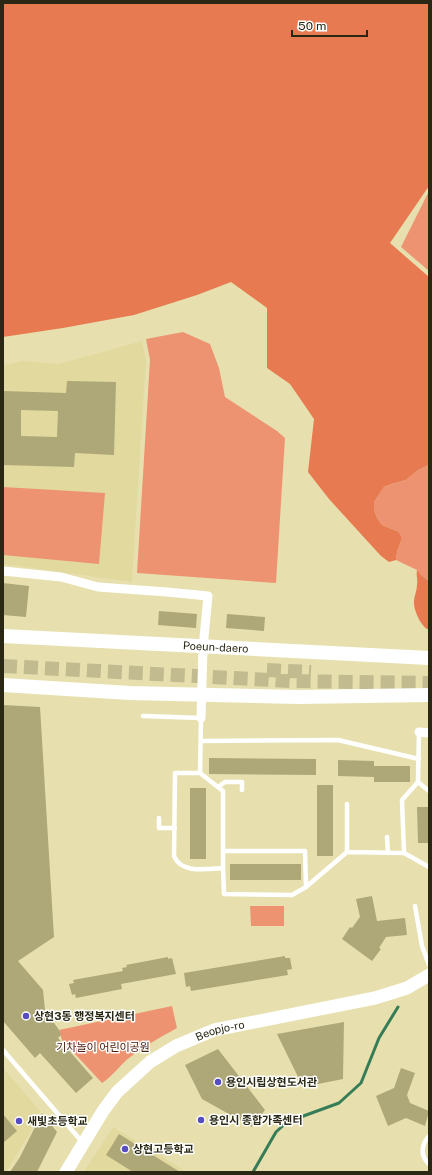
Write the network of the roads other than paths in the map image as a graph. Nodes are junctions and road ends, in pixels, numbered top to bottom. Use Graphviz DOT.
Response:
graph roads {
  1 [pos="3,571"];
  2 [pos="3,636"];
  3 [pos="202,648"];
  4 [pos="429,658"];
  5 [pos="3,685"];
  6 [pos="202,695"];
  7 [pos="429,695"];
  8 [pos="143,716"];
  9 [pos="201,718"];
  10 [pos="419,732"];
  11 [pos="429,733"];
  12 [pos="201,740"];
  13 [pos="419,759"];
  14 [pos="200,773"];
  15 [pos="418,782"];
  16 [pos="218,787"];
  17 [pos="242,790"];
  18 [pos="429,791"];
  19 [pos="347,804"];
  20 [pos="159,818"];
  21 [pos="175,828"];
  22 [pos="387,836"];
  23 [pos="223,851"];
  24 [pos="347,852"];
  25 [pos="388,853"];
  26 [pos="404,853"];
  27 [pos="429,867"];
  28 [pos="223,868"];
  29 [pos="306,886"];
  30 [pos="415,906"];
  31 [pos="429,965"];
  32 [pos="429,975"];
  33 [pos="3,1050"];
  34 [pos="429,1136"];
  35 [pos="84,1144"];
  36 [pos="429,1164"];
  37 [pos="66,1172"];
  1 -- 3 [label="street"];
  2 -- 3 [label="main road, Poeun-daero"];
  3 -- 4 [label="main road, Poeun-daero"];
  3 -- 6 [label="street"];
  5 -- 6 [label="main road"];
  6 -- 7 [label="main road"];
  6 -- 9 [label="street"];
  8 -- 9 [label="lane"];
  9 -- 12 [label="lane"];
  10 -- 11 [label="street"];
  10 -- 13 [label="lane"];
  12 -- 13 [label="lane"];
  12 -- 14 [label="lane"];
  13 -- 15 [label="lane"];
  14 -- 16 [label="lane"];
  14 -- 21 [label="lane"];
  15 -- 18 [label="lane"];
  15 -- 26 [label="lane"];
  16 -- 17 [label="lane"];
  16 -- 23 [label="lane"];
  19 -- 24 [label="lane"];
  20 -- 21 [label="lane"];
  21 -- 28 [label="lane"];
  22 -- 25 [label="lane"];
  23 -- 28 [label="lane"];
  23 -- 29 [label="lane"];
  24 -- 25 [label="lane"];
  24 -- 29 [label="lane"];
  25 -- 26 [label="lane"];
  26 -- 27 [label="lane"];
  28 -- 29 [label="lane"];
  30 -- 31 [label="lane"];
  32 -- 35 [label="street, Beopjo-ro"];
  33 -- 35 [label="lane"];
  34 -- 36 [label="lane"];
  35 -- 37 [label="street, Beopjo-ro"];
}
